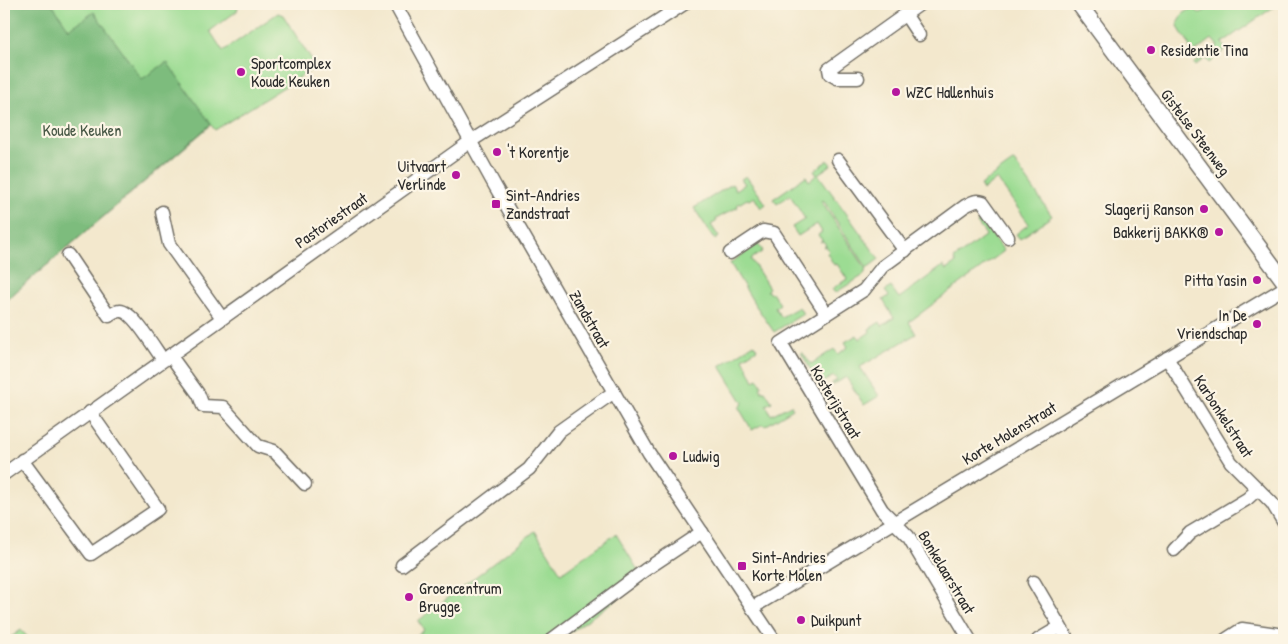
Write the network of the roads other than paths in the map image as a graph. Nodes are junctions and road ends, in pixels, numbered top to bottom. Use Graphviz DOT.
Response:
graph roads {
  1 [pos="395,4"];
  2 [pos="684,4"];
  3 [pos="920,4"];
  4 [pos="1079,4"];
  5 [pos="905,14"];
  6 [pos="919,35"];
  7 [pos="858,78"];
  8 [pos="471,141"];
  9 [pos="838,160"];
  10 [pos="162,212"];
  11 [pos="1008,237"];
  12 [pos="905,251"];
  13 [pos="730,253"];
  14 [pos="68,255"];
  15 [pos="1284,281"];
  16 [pos="1284,288"];
  17 [pos="826,313"];
  18 [pos="222,318"];
  19 [pos="167,358"];
  20 [pos="1167,358"];
  21 [pos="614,392"];
  22 [pos="90,412"];
  23 [pos="22,460"];
  24 [pos="4,474"];
  25 [pos="305,484"];
  26 [pos="1258,489"];
  27 [pos="895,521"];
  28 [pos="1284,523"];
  29 [pos="702,532"];
  30 [pos="1174,550"];
  31 [pos="402,565"];
  32 [pos="1034,582"];
  33 [pos="752,608"];
  34 [pos="1060,627"];
  35 [pos="1284,635"];
  36 [pos="551,640"];
  37 [pos="774,640"];
  38 [pos="970,640"];
  39 [pos="1038,640"];
  40 [pos="1068,640"];
  41 [pos="1225,640"];
  1 -- 8 [label="street, Zandstraat"];
  2 -- 8 [label="street, Pastoriestraat"];
  3 -- 5 [label="street"];
  4 -- 15 [label="main road, Gistelse Steenweg"];
  5 -- 6 [label="street"];
  5 -- 7 [label="street"];
  8 -- 18 [label="street, Pastoriestraat"];
  8 -- 21 [label="street, Zandstraat"];
  9 -- 12 [label="street"];
  10 -- 18 [label="street"];
  11 -- 12 [label="street, Kosterijstraat"];
  12 -- 17 [label="street, Kosterijstraat"];
  13 -- 17 [label="street"];
  14 -- 19 [label="street"];
  16 -- 20 [label="street, Korte Molenstraat"];
  17 -- 27 [label="street, Kosterijstraat"];
  18 -- 19 [label="street, Pastoriestraat"];
  19 -- 22 [label="street, Pastoriestraat"];
  19 -- 25 [label="street"];
  20 -- 26 [label="street, Karbonkelstraat"];
  20 -- 27 [label="street, Korte Molenstraat"];
  21 -- 29 [label="street, Zandstraat"];
  21 -- 31 [label="street"];
  22 -- 23 [label="street, Pastoriestraat"];
  22 -- 23 [label="street"];
  23 -- 24 [label="street, Pastoriestraat"];
  26 -- 28 [label="street, Karbonkelstraat"];
  26 -- 30 [label="street"];
  27 -- 33 [label="street, Korte Molenstraat"];
  27 -- 38 [label="street, Bonkelaarstraat"];
  29 -- 33 [label="street, Zandstraat"];
  29 -- 36 [label="street"];
  32 -- 34 [label="street"];
  33 -- 37 [label="street, Zandstraat"];
  34 -- 39 [label="street"];
  34 -- 40 [label="street"];
  35 -- 41 [label="street"];
}
